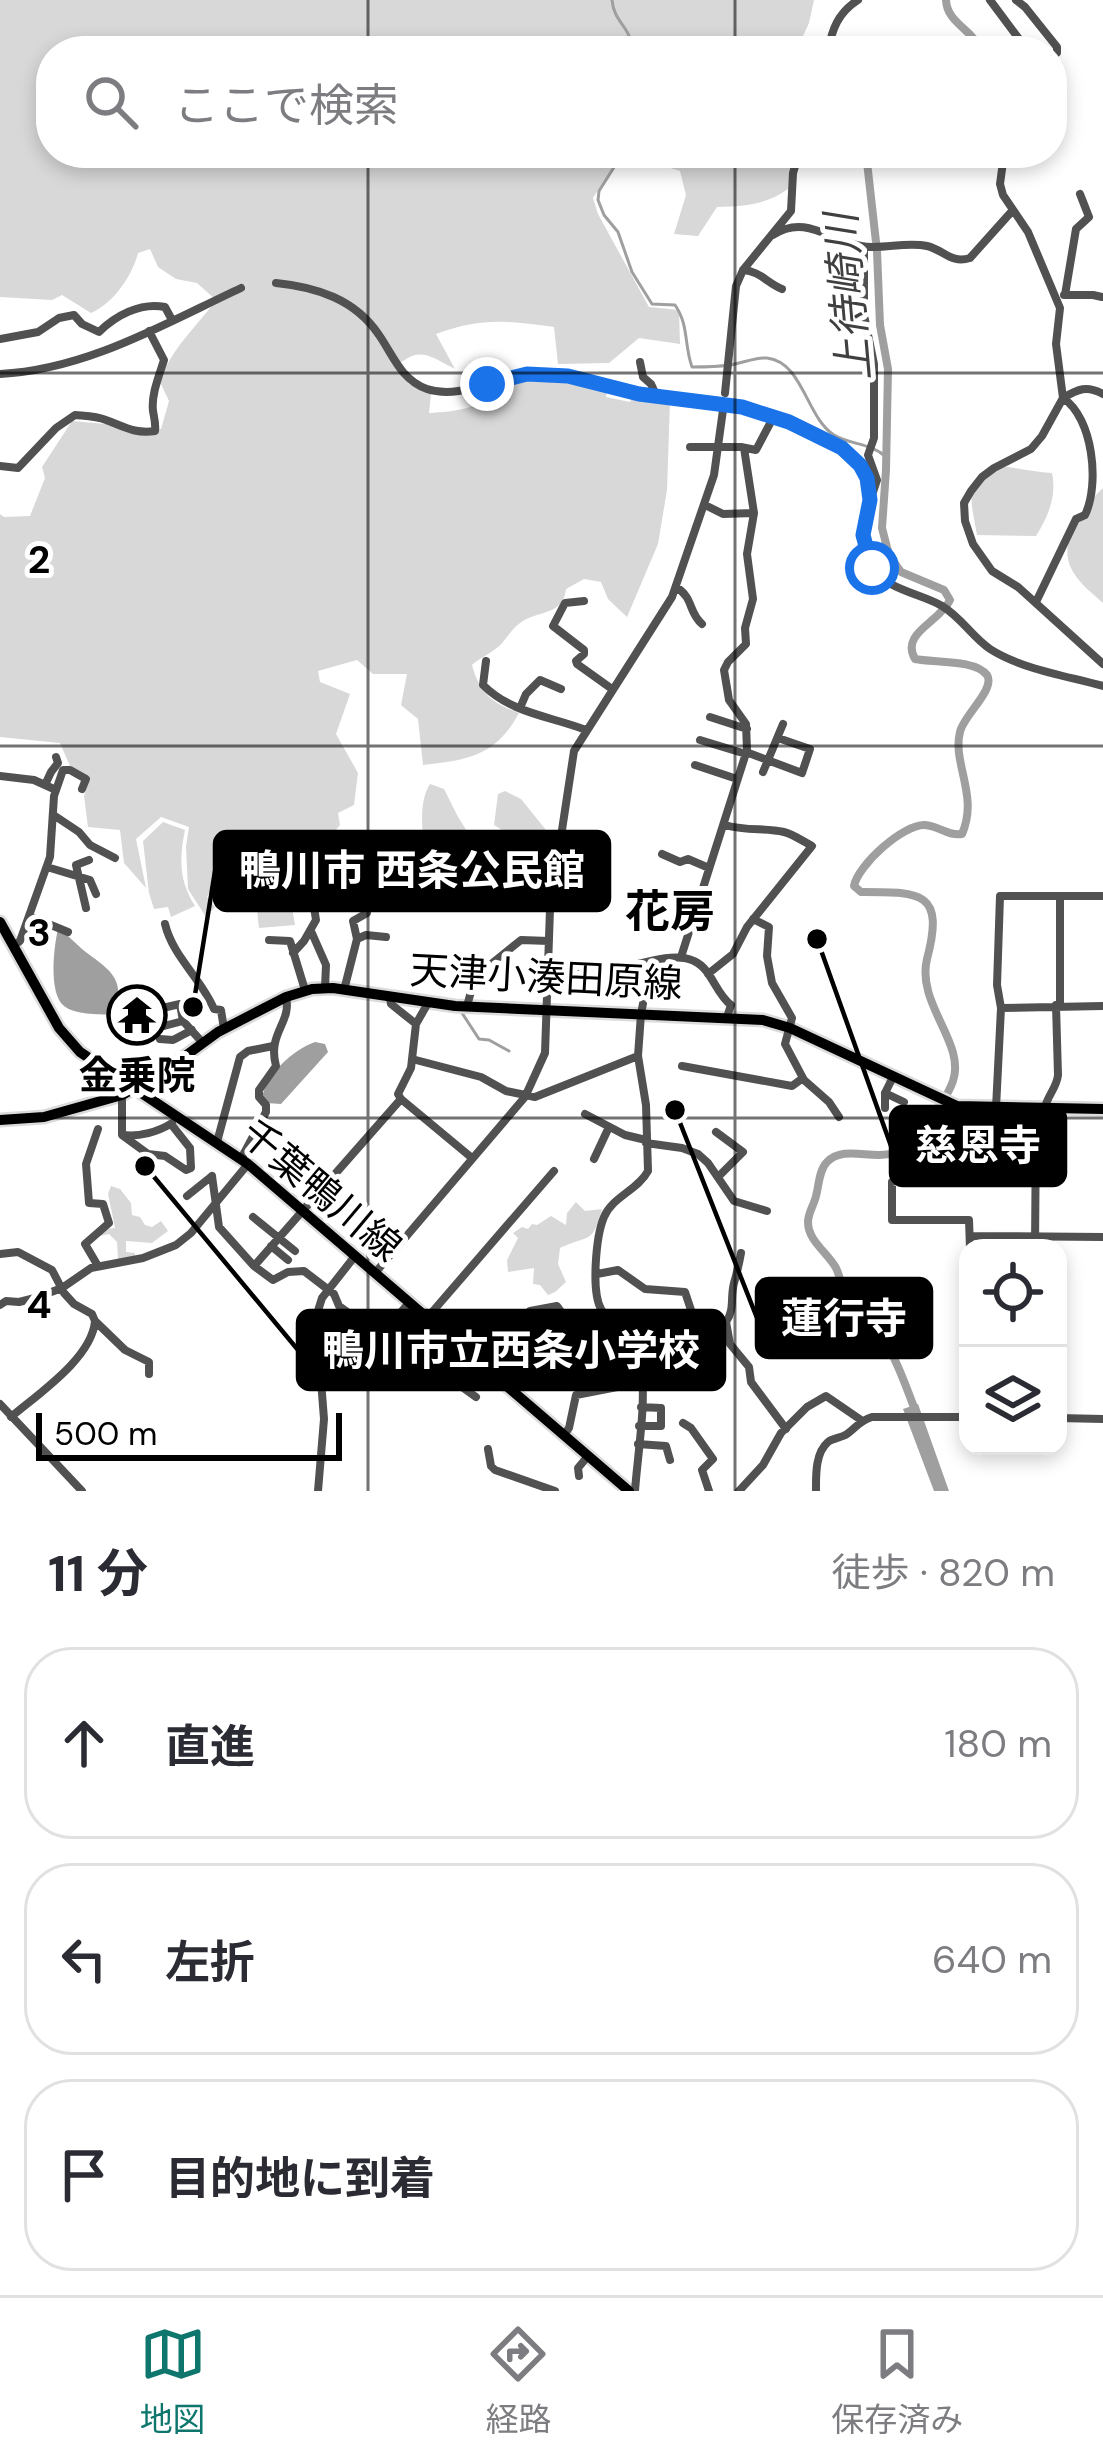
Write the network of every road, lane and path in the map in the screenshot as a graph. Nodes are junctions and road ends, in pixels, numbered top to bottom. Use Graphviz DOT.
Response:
graph roads {
  1 [pos="858,0"];
  2 [pos="990,0"];
  3 [pos="1016,0"];
  4 [pos="831,36"];
  5 [pos="1017,36"];
  6 [pos="1048,36"];
  7 [pos="794,168"];
  8 [pos="1004,168"];
  9 [pos="1081,194"];
  10 [pos="1013,210"];
  11 [pos="773,236"];
  12 [pos="863,247"];
  13 [pos="743,269"];
  14 [pos="276,283"];
  15 [pos="241,288"];
  16 [pos="782,289"];
  17 [pos="1061,296"];
  18 [pos="1102,297"];
  19 [pos="172,320"];
  20 [pos="148,331"];
  21 [pos="0,339"];
  22 [pos="640,362"];
  23 [pos="0,374"];
  24 [pos="725,393"];
  25 [pos="1103,394"];
  26 [pos="656,395"];
  27 [pos="1063,398"];
  28 [pos="723,410"];
  29 [pos="774,416"];
  30 [pos="690,447"];
  31 [pos="1090,447"];
  32 [pos="1103,447"];
  33 [pos="719,448"];
  34 [pos="744,448"];
  35 [pos="0,466"];
  36 [pos="870,500"];
  37 [pos="705,505"];
  38 [pos="754,513"];
  39 [pos="676,587"];
  40 [pos="584,601"];
  41 [pos="1036,602"];
  42 [pos="702,624"];
  43 [pos="487,661"];
  44 [pos="1103,664"];
  45 [pos="1103,686"];
  46 [pos="561,689"];
  47 [pos="612,689"];
  48 [pos="520,708"];
  49 [pos="710,718"];
  50 [pos="783,724"];
  51 [pos="747,729"];
  52 [pos="586,730"];
  53 [pos="778,738"];
  54 [pos="700,740"];
  55 [pos="746,753"];
  56 [pos="56,757"];
  57 [pos="769,760"];
  58 [pos="695,765"];
  59 [pos="764,772"];
  60 [pos="0,776"];
  61 [pos="737,779"];
  62 [pos="45,785"];
  63 [pos="82,789"];
  64 [pos="56,790"];
  65 [pos="54,815"];
  66 [pos="725,825"];
  67 [pos="662,854"];
  68 [pos="115,858"];
  69 [pos="89,860"];
  70 [pos="47,867"];
  71 [pos="709,868"];
  72 [pos="78,878"];
  73 [pos="365,880"];
  74 [pos="96,894"];
  75 [pos="324,896"];
  76 [pos="1060,896"];
  77 [pos="1103,896"];
  78 [pos="86,908"];
  79 [pos="29,916"];
  80 [pos="753,919"];
  81 [pos="0,922"];
  82 [pos="165,924"];
  83 [pos="68,932"];
  84 [pos="310,932"];
  85 [pos="386,937"];
  86 [pos="357,939"];
  87 [pos="269,940"];
  88 [pos="549,941"];
  89 [pos="13,946"];
  90 [pos="293,952"];
  91 [pos="681,957"];
  92 [pos="472,958"];
  93 [pos="651,962"];
  94 [pos="549,966"];
  95 [pos="480,973"];
  96 [pos="708,974"];
  97 [pos="325,988"];
  98 [pos="344,989"];
  99 [pos="304,990"];
  100 [pos="286,997"];
  101 [pos="390,998"];
  102 [pos="428,1003"];
  103 [pos="467,1006"];
  104 [pos="1058,1006"];
  105 [pos="1103,1006"];
  106 [pos="1001,1008"];
  107 [pos="158,1009"];
  108 [pos="546,1009"];
  109 [pos="641,1014"];
  110 [pos="727,1017"];
  111 [pos="184,1022"];
  112 [pos="416,1024"];
  113 [pos="164,1026"];
  114 [pos="790,1028"];
  115 [pos="224,1029"];
  116 [pos="192,1030"];
  117 [pos="160,1039"];
  118 [pos="202,1042"];
  119 [pos="273,1046"];
  120 [pos="638,1056"];
  121 [pos="412,1059"];
  122 [pos="682,1066"];
  123 [pos="893,1076"];
  124 [pos="803,1078"];
  125 [pos="128,1092"];
  126 [pos="885,1094"];
  127 [pos="526,1096"];
  128 [pos="401,1099"];
  129 [pos="904,1102"];
  130 [pos="952,1104"];
  131 [pos="885,1108"];
  132 [pos="996,1108"];
  133 [pos="1041,1108"];
  134 [pos="1103,1109"];
  135 [pos="586,1114"];
  136 [pos="839,1117"];
  137 [pos="0,1120"];
  138 [pos="174,1120"];
  139 [pos="609,1126"];
  140 [pos="98,1129"];
  141 [pos="716,1132"];
  142 [pos="122,1135"];
  143 [pos="217,1142"];
  144 [pos="646,1142"];
  145 [pos="472,1158"];
  146 [pos="594,1160"];
  147 [pos="245,1162"];
  148 [pos="554,1171"];
  149 [pos="718,1177"];
  150 [pos="187,1196"];
  151 [pos="214,1206"];
  152 [pos="302,1210"];
  153 [pos="767,1211"];
  154 [pos="253,1216"];
  155 [pos="970,1236"];
  156 [pos="1035,1236"];
  157 [pos="279,1237"];
  158 [pos="1103,1237"];
  159 [pos="271,1246"];
  160 [pos="295,1250"];
  161 [pos="741,1253"];
  162 [pos="0,1254"];
  163 [pos="356,1256"];
  164 [pos="288,1260"];
  165 [pos="98,1266"];
  166 [pos="254,1266"];
  167 [pos="375,1273"];
  168 [pos="597,1274"];
  169 [pos="62,1288"];
  170 [pos="329,1289"];
  171 [pos="409,1303"];
  172 [pos="0,1305"];
  173 [pos="604,1314"];
  174 [pos="427,1318"];
  175 [pos="565,1319"];
  176 [pos="95,1321"];
  177 [pos="726,1322"];
  178 [pos="573,1328"];
  179 [pos="698,1331"];
  180 [pos="584,1336"];
  181 [pos="374,1342"];
  182 [pos="149,1374"];
  183 [pos="642,1378"];
  184 [pos="527,1382"];
  185 [pos="508,1388"];
  186 [pos="476,1396"];
  187 [pos="0,1404"];
  188 [pos="641,1407"];
  189 [pos="11,1417"];
  190 [pos="959,1418"];
  191 [pos="1067,1418"];
  192 [pos="1103,1419"];
  193 [pos="861,1420"];
  194 [pos="682,1423"];
  195 [pos="639,1426"];
  196 [pos="786,1429"];
  197 [pos="564,1435"];
  198 [pos="638,1444"];
  199 [pos="488,1449"];
  200 [pos="588,1456"];
  201 [pos="670,1460"];
  202 [pos="579,1476"];
  203 [pos="741,1490"];
  204 [pos="82,1491"];
  205 [pos="318,1491"];
  206 [pos="555,1491"];
  207 [pos="632,1491"];
  208 [pos="709,1491"];
  209 [pos="816,1491"];
  1 -- 4 [label="street"];
  2 -- 5 [label="street"];
  3 -- 6 [label="street"];
  7 -- 11 [label="street"];
  8 -- 10 [label="street"];
  9 -- 17 [label="street"];
  10 -- 12 [label="street"];
  10 -- 17 [label="street"];
  11 -- 12 [label="street"];
  11 -- 13 [label="street"];
  12 -- 36 [label="street"];
  13 -- 16 [label="street"];
  13 -- 24 [label="street"];
  14 -- 26 [label="street"];
  15 -- 19 [label="street"];
  17 -- 18 [label="street"];
  17 -- 27 [label="street"];
  19 -- 20 [label="street"];
  19 -- 21 [label="street"];
  20 -- 23 [label="street"];
  20 -- 35 [label="street"];
  22 -- 26 [label="street"];
  25 -- 27 [label="street"];
  26 -- 29 [label="street, bridge"];
  27 -- 31 [label="street"];
  27 -- 41 [label="street"];
  28 -- 33 [label="street"];
  29 -- 34 [label="street"];
  29 -- 36 [label="street"];
  30 -- 33 [label="street"];
  31 -- 32 [label="street"];
  31 -- 41 [label="street"];
  33 -- 34 [label="street"];
  33 -- 37 [label="street"];
  34 -- 38 [label="street"];
  36 -- 45 [label="street"];
  37 -- 38 [label="street"];
  37 -- 39 [label="street"];
  38 -- 51 [label="street"];
  39 -- 42 [label="street"];
  39 -- 47 [label="street"];
  40 -- 47 [label="street"];
  41 -- 44 [label="street"];
  43 -- 48 [label="street"];
  46 -- 48 [label="street"];
  47 -- 52 [label="street"];
  48 -- 52 [label="street"];
  49 -- 51 [label="street"];
  50 -- 53 [label="street"];
  51 -- 55 [label="street"];
  52 -- 88 [label="street"];
  53 -- 57 [label="street"];
  53 -- 57 [label="street"];
  54 -- 55 [label="street"];
  55 -- 57 [label="street"];
  55 -- 61 [label="street"];
  56 -- 62 [label="street"];
  57 -- 59 [label="street"];
  58 -- 61 [label="street"];
  60 -- 62 [label="street"];
  61 -- 66 [label="street"];
  62 -- 64 [label="street"];
  63 -- 64 [label="street"];
  64 -- 65 [label="street"];
  65 -- 68 [label="street"];
  65 -- 70 [label="street"];
  66 -- 71 [label="street"];
  66 -- 80 [label="street"];
  67 -- 71 [label="street"];
  69 -- 72 [label="street"];
  70 -- 72 [label="street"];
  70 -- 79 [label="street"];
  71 -- 91 [label="street"];
  72 -- 74 [label="street"];
  72 -- 78 [label="street"];
  73 -- 86 [label="street"];
  75 -- 84 [label="street"];
  76 -- 77 [label="street"];
  76 -- 104 [label="street"];
  76 -- 106 [label="street"];
  79 -- 83 [label="street"];
  79 -- 89 [label="street"];
  80 -- 96 [label="street"];
  80 -- 114 [label="street"];
  81 -- 89 [label="main road, 千葉鴨川線"];
  82 -- 115 [label="street"];
  84 -- 90 [label="street"];
  84 -- 97 [label="street"];
  85 -- 86 [label="street"];
  86 -- 98 [label="street"];
  87 -- 90 [label="street"];
  88 -- 94 [label="street"];
  88 -- 95 [label="street"];
  89 -- 125 [label="main road, 千葉鴨川線"];
  90 -- 99 [label="street"];
  91 -- 93 [label="street"];
  91 -- 96 [label="street"];
  92 -- 95 [label="street"];
  93 -- 94 [label="street"];
  93 -- 109 [label="street"];
  94 -- 108 [label="street"];
  95 -- 103 [label="street"];
  96 -- 110 [label="street"];
  97 -- 98 [label="main road, 天津小湊田原線"];
  97 -- 99 [label="main road, 天津小湊田原線"];
  98 -- 101 [label="main road, 天津小湊田原線"];
  99 -- 100 [label="main road, 天津小湊田原線"];
  100 -- 115 [label="main road, 天津小湊田原線"];
  100 -- 119 [label="street"];
  101 -- 102 [label="main road, 天津小湊田原線"];
  101 -- 112 [label="street"];
  102 -- 103 [label="main road, 天津小湊田原線"];
  102 -- 112 [label="street"];
  103 -- 108 [label="main road, 天津小湊田原線"];
  104 -- 105 [label="street"];
  104 -- 106 [label="street"];
  104 -- 133 [label="street"];
  106 -- 132 [label="street"];
  107 -- 111 [label="street"];
  108 -- 109 [label="main road, 天津小湊田原線"];
  108 -- 127 [label="street"];
  109 -- 110 [label="main road, 天津小湊田原線"];
  109 -- 120 [label="street"];
  110 -- 114 [label="main road, 天津小湊田原線"];
  111 -- 113 [label="street"];
  111 -- 116 [label="street"];
  112 -- 121 [label="street"];
  114 -- 123 [label="main road, 天津小湊田原線"];
  114 -- 124 [label="street"];
  115 -- 118 [label="main road, 天津小湊田原線"];
  116 -- 117 [label="street"];
  116 -- 118 [label="street"];
  118 -- 125 [label="main road, 天津小湊田原線"];
  119 -- 143 [label="street"];
  119 -- 147 [label="street"];
  120 -- 127 [label="street"];
  120 -- 144 [label="street"];
  121 -- 127 [label="street"];
  121 -- 128 [label="street"];
  122 -- 124 [label="street"];
  123 -- 126 [label="street"];
  123 -- 130 [label="main road, 天津小湊田原線"];
  124 -- 136 [label="street"];
  125 -- 137 [label="main road, 天津小湊田原線"];
  125 -- 138 [label="main road, 千葉鴨川線"];
  125 -- 142 [label="street"];
  126 -- 129 [label="street"];
  126 -- 131 [label="street"];
  127 -- 145 [label="street"];
  128 -- 145 [label="street"];
  128 -- 152 [label="street"];
  130 -- 132 [label="main road, 天津小湊田原線"];
  130 -- 155 [label="street"];
  132 -- 133 [label="main road, 天津小湊田原線"];
  133 -- 134 [label="main road, 天津小湊田原線"];
  133 -- 156 [label="street"];
  135 -- 139 [label="street"];
  138 -- 142 [label="street"];
  138 -- 142 [label="street"];
  138 -- 143 [label="main road, 千葉鴨川線"];
  139 -- 144 [label="street"];
  139 -- 146 [label="street"];
  140 -- 165 [label="street"];
  141 -- 149 [label="street"];
  143 -- 147 [label="main road, 千葉鴨川線"];
  144 -- 149 [label="street"];
  144 -- 168 [label="street"];
  145 -- 167 [label="street"];
  147 -- 151 [label="street"];
  147 -- 152 [label="main road, 千葉鴨川線"];
  148 -- 174 [label="street"];
  149 -- 153 [label="street"];
  150 -- 151 [label="street"];
  151 -- 165 [label="street"];
  151 -- 166 [label="street"];
  152 -- 157 [label="street"];
  152 -- 163 [label="main road, 千葉鴨川線"];
  154 -- 157 [label="street"];
  155 -- 156 [label="street"];
  156 -- 158 [label="street"];
  157 -- 159 [label="street"];
  157 -- 160 [label="street"];
  159 -- 164 [label="street"];
  159 -- 166 [label="street"];
  161 -- 177 [label="street"];
  162 -- 169 [label="street"];
  163 -- 167 [label="main road, 千葉鴨川線"];
  163 -- 170 [label="street"];
  165 -- 169 [label="street"];
  166 -- 170 [label="street"];
  167 -- 171 [label="main road, 千葉鴨川線"];
  168 -- 173 [label="street"];
  168 -- 179 [label="street"];
  169 -- 172 [label="street"];
  169 -- 176 [label="street"];
  170 -- 181 [label="street"];
  170 -- 205 [label="street"];
  171 -- 174 [label="main road, 千葉鴨川線"];
  171 -- 181 [label="street"];
  173 -- 180 [label="street"];
  173 -- 183 [label="street"];
  174 -- 185 [label="main road, 千葉鴨川線"];
  175 -- 175 [label="street"];
  175 -- 178 [label="street"];
  176 -- 182 [label="street"];
  176 -- 189 [label="street"];
  177 -- 179 [label="street"];
  177 -- 196 [label="street"];
  178 -- 180 [label="street"];
  178 -- 180 [label="street"];
  179 -- 183 [label="street"];
  181 -- 186 [label="street"];
  183 -- 188 [label="street"];
  183 -- 197 [label="street"];
  184 -- 185 [label="street"];
  185 -- 197 [label="main road, 千葉鴨川線"];
  187 -- 189 [label="street"];
  188 -- 195 [label="street"];
  188 -- 195 [label="street"];
  189 -- 204 [label="street"];
  190 -- 193 [label="street"];
  191 -- 192 [label="street"];
  193 -- 196 [label="street"];
  193 -- 209 [label="street"];
  194 -- 208 [label="street"];
  195 -- 198 [label="street"];
  196 -- 203 [label="street"];
  197 -- 200 [label="main road, 千葉鴨川線"];
  198 -- 201 [label="street"];
  198 -- 207 [label="street"];
  199 -- 206 [label="street"];
  200 -- 202 [label="street"];
  200 -- 207 [label="main road, 千葉鴨川線"];
}
